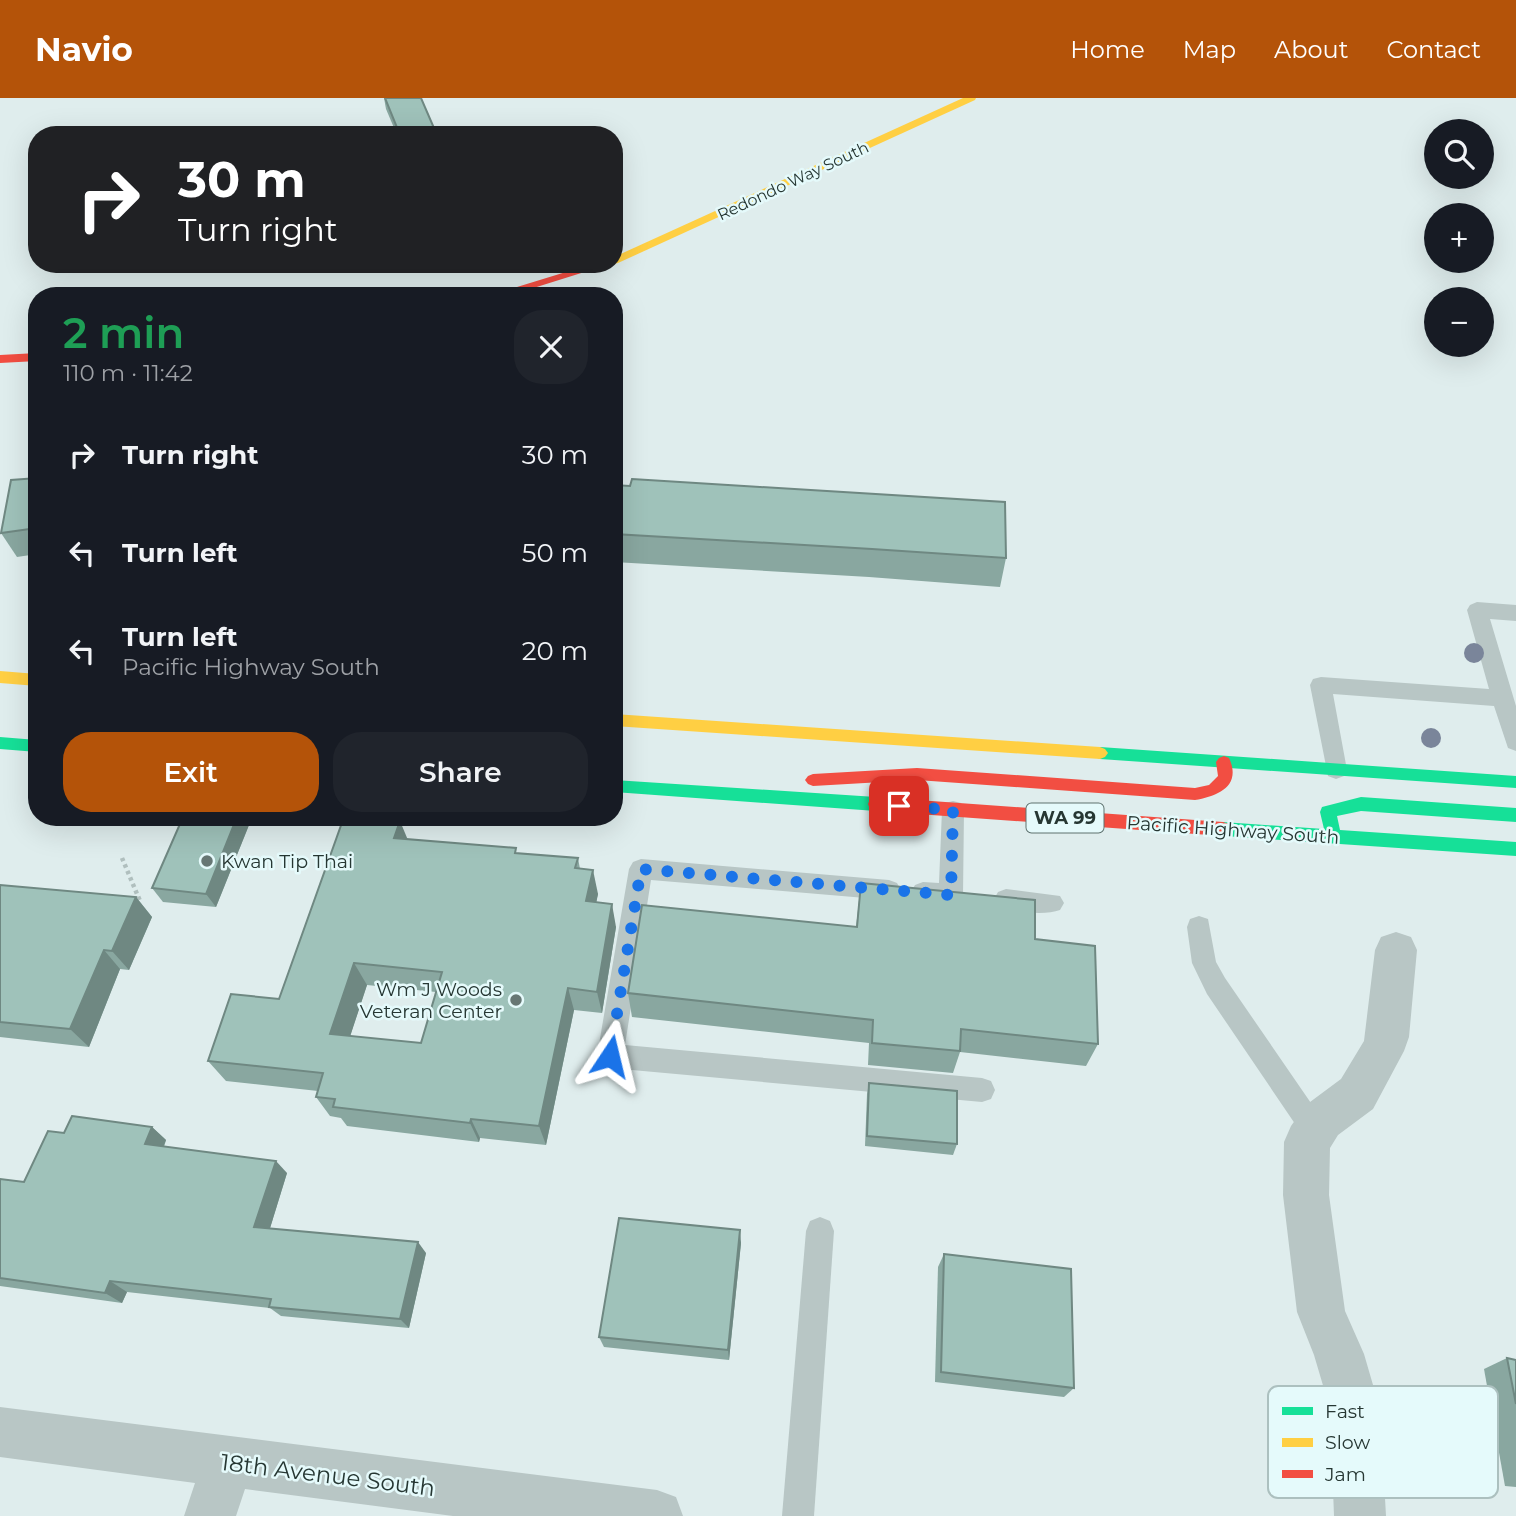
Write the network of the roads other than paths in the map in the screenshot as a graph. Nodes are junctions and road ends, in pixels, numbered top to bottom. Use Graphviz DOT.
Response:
graph roads {
  1 [pos="971,98"];
  2 [pos="623,257"];
  3 [pos="574,273"];
  4 [pos="525,287"];
  5 [pos="28,357"];
  6 [pos="0,359"];
  7 [pos="1516,613"];
  8 [pos="0,677"];
  9 [pos="28,679"];
  10 [pos="1509,710"];
  11 [pos="623,721"];
  12 [pos="1516,742"];
  13 [pos="0,743"];
  14 [pos="28,745"];
  15 [pos="1224,762"];
  16 [pos="1336,770"];
  17 [pos="1516,782"];
  18 [pos="623,787"];
  19 [pos="657,789"];
  20 [pos="953,810"];
  21 [pos="1516,815"];
  22 [pos="1334,837"];
  23 [pos="1516,849"];
  24 [pos="951,895"];
  25 [pos="1052,903"];
  26 [pos="1199,927"];
  27 [pos="1396,950"];
  28 [pos="982,1090"];
  29 [pos="1315,1131"];
  30 [pos="820,1231"];
  31 [pos="1348,1386"];
  32 [pos="0,1432"];
  33 [pos="227,1462"];
  34 [pos="1359,1498"];
  35 [pos="210,1516"];
  36 [pos="657,1516"];
  37 [pos="798,1516"];
  38 [pos="1360,1516"];
  1 -- 2 [label="main road, Redondo Way South"];
  3 -- 4 [label="main road"];
  5 -- 6 [label="main road"];
  7 -- 10 [label="lane"];
  8 -- 9 [label="main road"];
  10 -- 12 [label="lane"];
  10 -- 16 [label="lane"];
  11 -- 15 [label="main road"];
  13 -- 14 [label="main road"];
  15 -- 16 [label="main road"];
  15 -- 19 [label="main road"];
  16 -- 17 [label="main road"];
  18 -- 19 [label="main road, Pacific Highway South / WA 99"];
  19 -- 20 [label="main road, Pacific Highway South / WA 99"];
  20 -- 22 [label="main road, Pacific Highway South / WA 99"];
  20 -- 24 [label="lane"];
  21 -- 22 [label="main road"];
  22 -- 23 [label="main road, Pacific Highway South / WA 99"];
  24 -- 25 [label="lane"];
  24 -- 28 [label="lane"];
  26 -- 29 [label="lane"];
  27 -- 29 [label="street"];
  29 -- 31 [label="street"];
  30 -- 37 [label="lane"];
  32 -- 33 [label="street, 18th Avenue South"];
  33 -- 35 [label="street"];
  33 -- 36 [label="street, 18th Avenue South"];
  34 -- 38 [label="street"];
}
